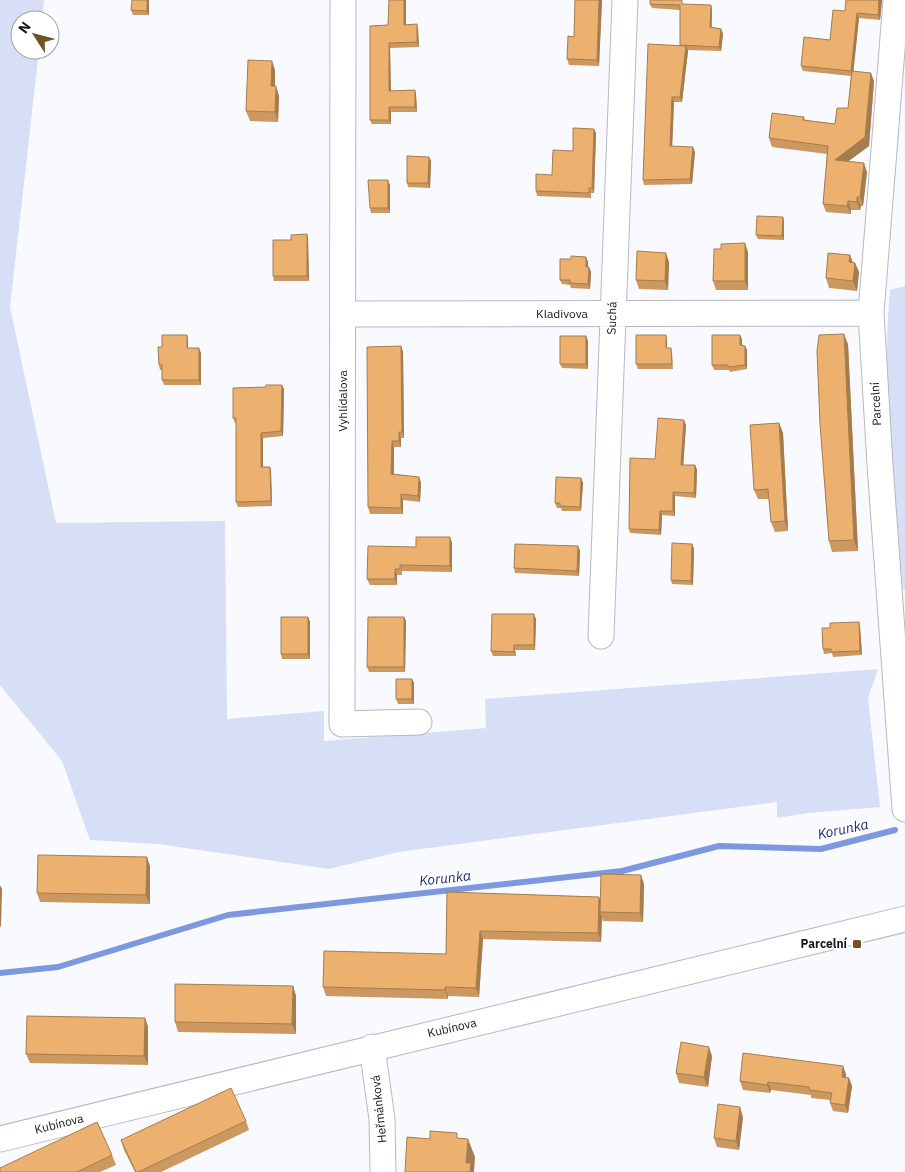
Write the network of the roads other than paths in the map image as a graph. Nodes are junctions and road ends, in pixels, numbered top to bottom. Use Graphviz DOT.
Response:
graph roads {
  1 [pos="342,0"];
  2 [pos="625,0"];
  3 [pos="896,0"];
  4 [pos="871,313"];
  5 [pos="342,314"];
  6 [pos="612,314"];
  7 [pos="601,636"];
  8 [pos="419,722"];
  9 [pos="905,808"];
  10 [pos="905,919"];
  11 [pos="372,1047"];
  12 [pos="0,1139"];
  13 [pos="383,1172"];
  1 -- 5 [label="street, Vyhlídalova"];
  2 -- 6 [label="street, Suchá"];
  3 -- 4 [label="street, Parcelní"];
  4 -- 6 [label="street, Kladivova"];
  4 -- 9 [label="street, Parcelní"];
  5 -- 6 [label="street, Kladivova"];
  5 -- 8 [label="street, Vyhlídalova"];
  6 -- 7 [label="street, Suchá"];
  10 -- 11 [label="street, Kubínova"];
  11 -- 12 [label="street, Kubínova"];
  11 -- 13 [label="street, Heřmánková"];
}
